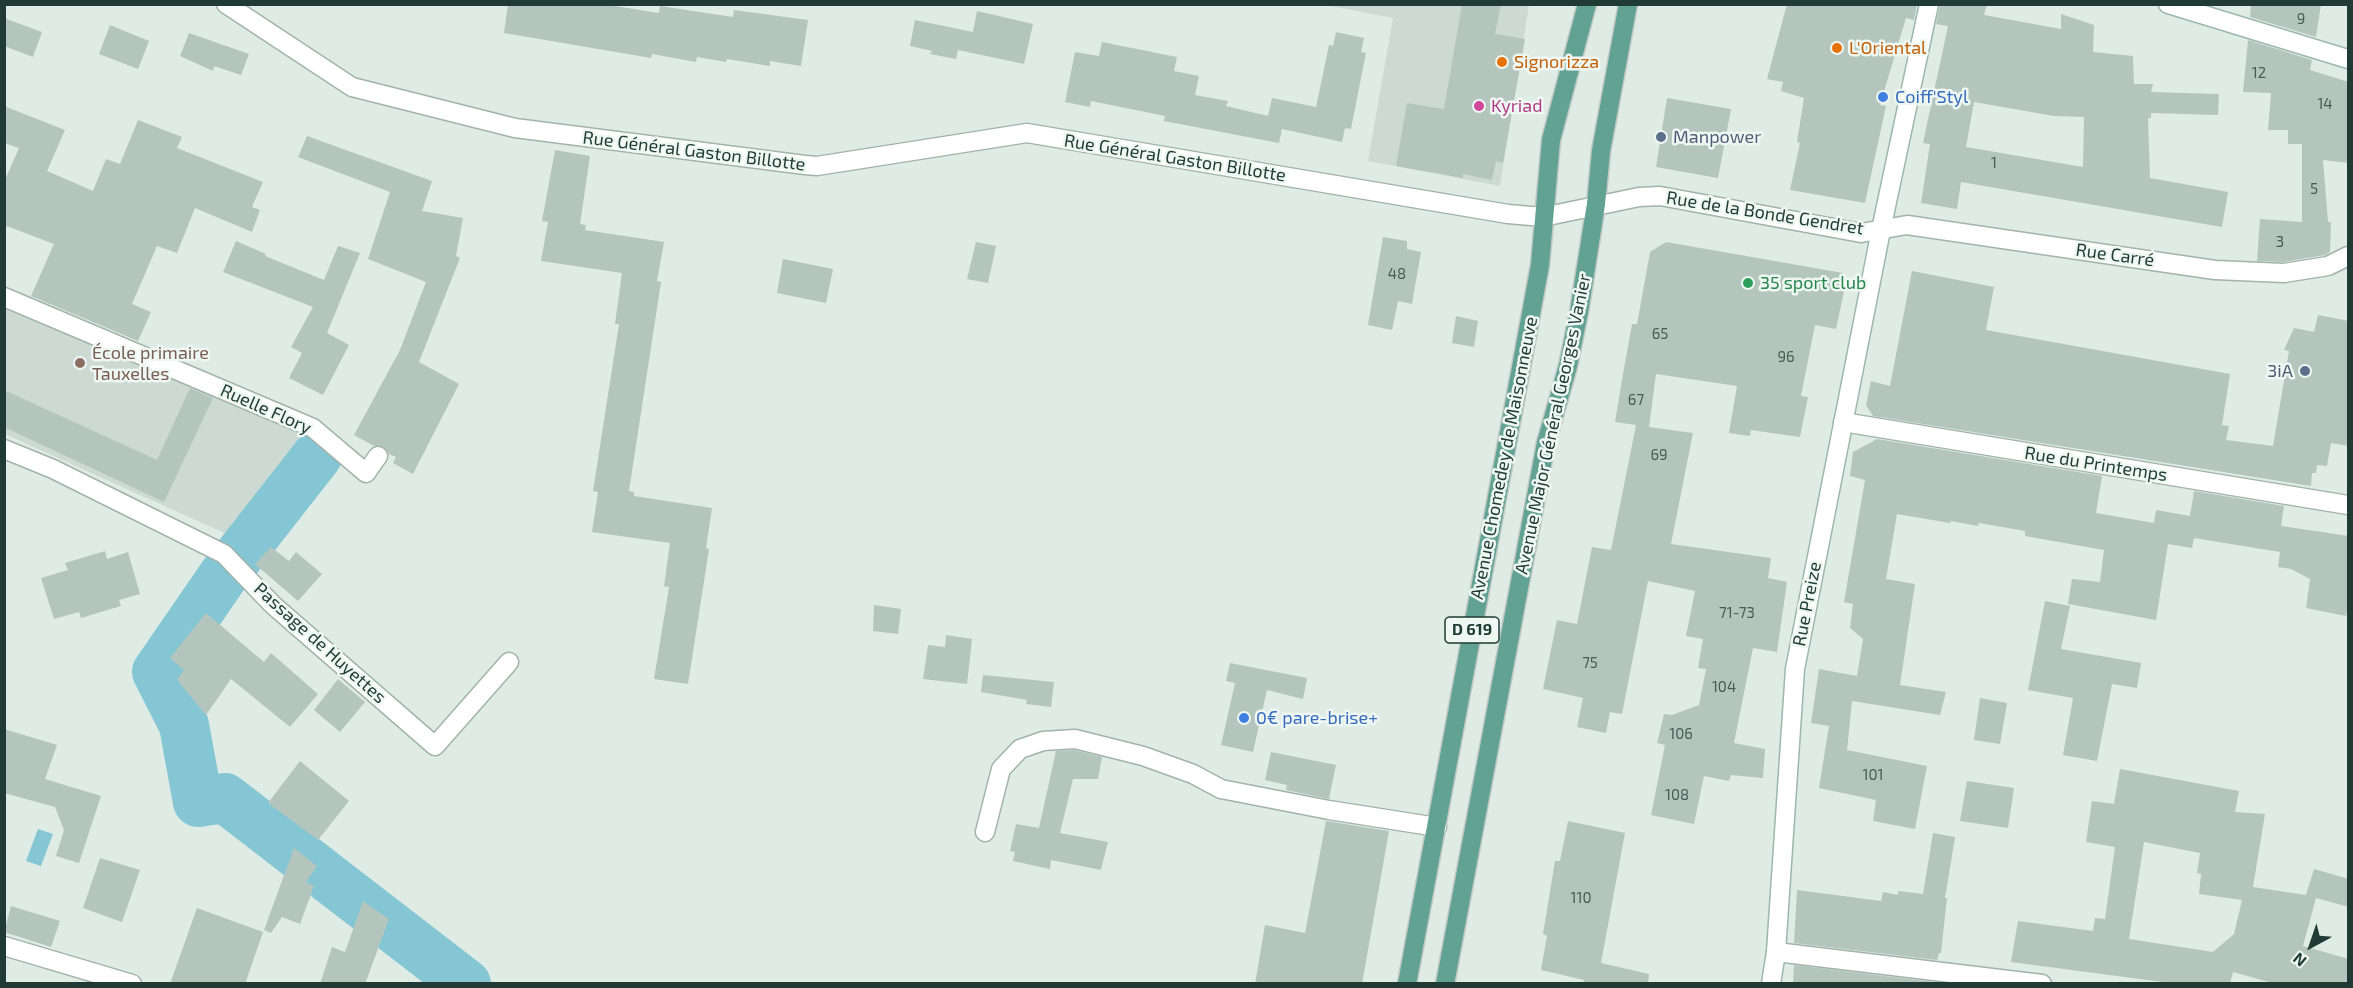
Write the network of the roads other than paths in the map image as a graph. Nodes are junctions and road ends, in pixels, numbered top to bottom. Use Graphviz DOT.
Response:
graph roads {
  1 [pos="226,4"];
  2 [pos="1587,4"];
  3 [pos="1628,4"];
  4 [pos="1929,4"];
  5 [pos="2168,4"];
  6 [pos="2349,59"];
  7 [pos="1596,204"];
  8 [pos="1543,217"];
  9 [pos="1881,230"];
  10 [pos="2349,256"];
  11 [pos="4,297"];
  12 [pos="1843,422"];
  13 [pos="4,449"];
  14 [pos="378,456"];
  15 [pos="2349,505"];
  16 [pos="509,662"];
  17 [pos="1437,827"];
  18 [pos="985,832"];
  19 [pos="4,946"];
  20 [pos="1776,952"];
  21 [pos="132,984"];
  22 [pos="1407,984"];
  23 [pos="1445,984"];
  24 [pos="1771,984"];
  25 [pos="2042,984"];
  1 -- 8 [label="street, Rue Général Gaston Billotte"];
  2 -- 8 [label="main road, Avenue Chomedey de Maisonneuve / D 619"];
  3 -- 7 [label="main road, Avenue Major Général Georges Vanier / D 619"];
  4 -- 9 [label="street, Rue Preize"];
  5 -- 6 [label="street"];
  7 -- 8 [label="street, Rue de la Bonde Gendret"];
  7 -- 9 [label="street, Rue de la Bonde Gendret"];
  7 -- 23 [label="main road, Avenue Major Général Georges Vanier / D 619"];
  8 -- 17 [label="main road, Avenue Chomedey de Maisonneuve / D 619"];
  9 -- 10 [label="street, Rue Carré"];
  9 -- 12 [label="street, Rue Preize"];
  11 -- 14 [label="street, Ruelle Flory"];
  12 -- 15 [label="street, Rue du Printemps"];
  12 -- 20 [label="street, Rue Preize"];
  13 -- 16 [label="street, Passage de Huyettes"];
  17 -- 18 [label="street"];
  17 -- 22 [label="main road, Avenue Chomedey de Maisonneuve / D 619"];
  19 -- 21 [label="street"];
  20 -- 24 [label="street, Rue Preize"];
  20 -- 25 [label="street"];
}
